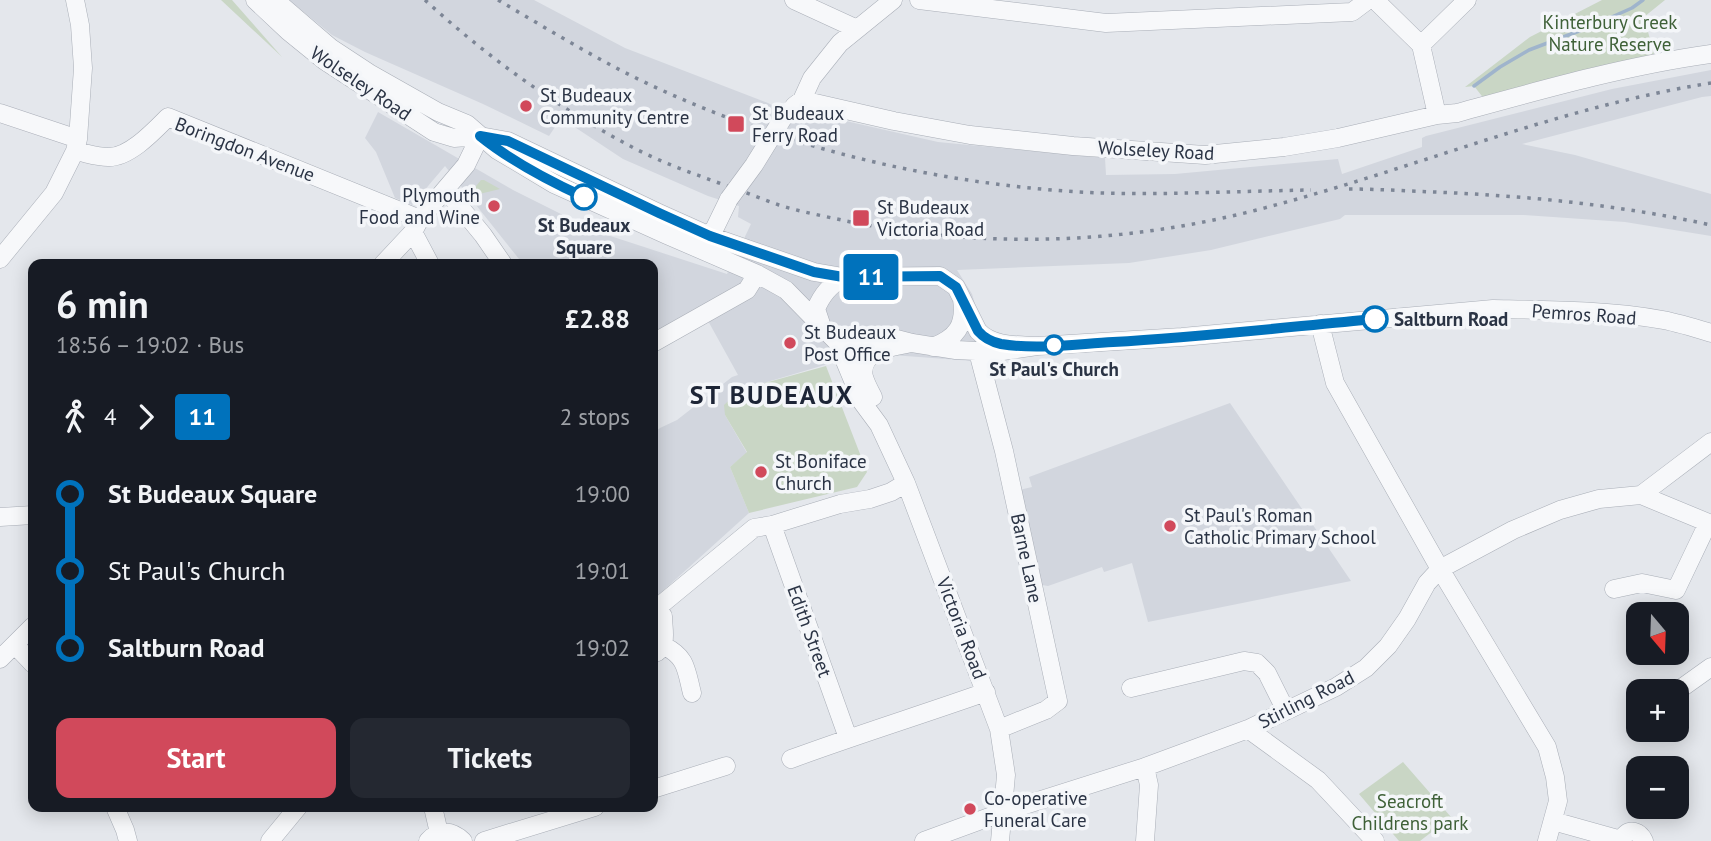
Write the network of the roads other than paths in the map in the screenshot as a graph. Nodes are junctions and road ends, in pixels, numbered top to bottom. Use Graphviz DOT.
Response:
graph roads {
  1 [pos="75,0"];
  2 [pos="255,0"];
  3 [pos="275,0"];
  4 [pos="794,0"];
  5 [pos="893,0"];
  6 [pos="919,0"];
  7 [pos="1368,0"];
  8 [pos="1375,0"];
  9 [pos="1467,0"];
  10 [pos="858,29"];
  11 [pos="1421,45"];
  12 [pos="1711,54"];
  13 [pos="796,105"];
  14 [pos="0,113"];
  15 [pos="1437,115"];
  16 [pos="480,136"];
  17 [pos="76,145"];
  18 [pos="446,190"];
  19 [pos="417,225"];
  20 [pos="707,243"];
  21 [pos="0,259"];
  22 [pos="387,259"];
  23 [pos="428,259"];
  24 [pos="500,259"];
  25 [pos="757,274"];
  26 [pos="940,276"];
  27 [pos="843,277"];
  28 [pos="961,296"];
  29 [pos="1321,324"];
  30 [pos="822,327"];
  31 [pos="1711,333"];
  32 [pos="658,340"];
  33 [pos="837,342"];
  34 [pos="912,343"];
  35 [pos="1038,346"];
  36 [pos="933,347"];
  37 [pos="978,352"];
  38 [pos="878,425"];
  39 [pos="1711,442"];
  40 [pos="906,483"];
  41 [pos="1641,495"];
  42 [pos="28,514"];
  43 [pos="0,517"];
  44 [pos="1709,523"];
  45 [pos="772,524"];
  46 [pos="1440,569"];
  47 [pos="1614,589"];
  48 [pos="658,604"];
  49 [pos="658,610"];
  50 [pos="28,631"];
  51 [pos="15,645"];
  52 [pos="658,650"];
  53 [pos="0,659"];
  54 [pos="28,659"];
  55 [pos="1711,667"];
  56 [pos="1689,683"];
  57 [pos="1138,690"];
  58 [pos="986,691"];
  59 [pos="692,693"];
  60 [pos="1286,711"];
  61 [pos="999,729"];
  62 [pos="1248,729"];
  63 [pos="848,738"];
  64 [pos="791,759"];
  65 [pos="726,766"];
  66 [pos="1145,767"];
  67 [pos="658,787"];
  68 [pos="118,812"];
  69 [pos="295,812"];
  70 [pos="433,812"];
  71 [pos="579,812"];
  72 [pos="1003,812"];
  73 [pos="1553,821"];
  74 [pos="433,837"];
  75 [pos="1621,840"];
  76 [pos="128,841"];
  77 [pos="270,841"];
  78 [pos="463,841"];
  79 [pos="484,841"];
  80 [pos="924,841"];
  81 [pos="1000,841"];
  82 [pos="1145,841"];
  83 [pos="1375,841"];
  84 [pos="1547,841"];
  85 [pos="1644,841"];
  1 -- 17 [label="street"];
  2 -- 16 [label="street, Wolseley Road"];
  3 -- 16 [label="street, Wolseley Road"];
  4 -- 10 [label="street"];
  5 -- 10 [label="street"];
  6 -- 7 [label="street"];
  8 -- 11 [label="street"];
  9 -- 11 [label="street"];
  10 -- 13 [label="street"];
  11 -- 15 [label="street"];
  12 -- 15 [label="street, Wolseley Road"];
  13 -- 15 [label="street, Wolseley Road"];
  13 -- 20 [label="street, bridge"];
  14 -- 17 [label="street"];
  16 -- 18 [label="street"];
  16 -- 20 [label="street, Wolseley Road"];
  17 -- 19 [label="street, Boringdon Avenue"];
  17 -- 21 [label="street"];
  18 -- 19 [label="street"];
  18 -- 24 [label="street"];
  19 -- 22 [label="street"];
  19 -- 23 [label="street"];
  20 -- 25 [label="street, Wolseley Road"];
  20 -- 27 [label="street, Wolseley Road"];
  25 -- 30 [label="street, Wolseley Road"];
  25 -- 32 [label="street"];
  26 -- 27 [label="street, Wolseley Road"];
  26 -- 28 [label="street, Pemros Road"];
  27 -- 30 [label="street"];
  28 -- 35 [label="street, Pemros Road"];
  28 -- 36 [label="street"];
  29 -- 31 [label="street, Pemros Road"];
  29 -- 35 [label="street, Pemros Road"];
  29 -- 46 [label="street"];
  30 -- 33 [label="street, Victoria Road"];
  33 -- 34 [label="street, Pemros Road"];
  33 -- 38 [label="street, Victoria Road"];
  34 -- 36 [label="street, Pemros Road"];
  34 -- 38 [label="street, Victoria Road"];
  35 -- 37 [label="street, Pemros Road"];
  36 -- 37 [label="street, Pemros Road"];
  37 -- 61 [label="street, Barne Lane"];
  38 -- 40 [label="street, Victoria Road"];
  39 -- 41 [label="street"];
  40 -- 45 [label="street"];
  40 -- 58 [label="street, Victoria Road"];
  41 -- 44 [label="street, Stirling Road"];
  41 -- 46 [label="street, Stirling Road"];
  42 -- 43 [label="street"];
  44 -- 47 [label="street"];
  45 -- 48 [label="street"];
  45 -- 63 [label="street, Edith Street"];
  46 -- 60 [label="street, Stirling Road"];
  46 -- 73 [label="street"];
  49 -- 52 [label="street"];
  50 -- 51 [label="street"];
  51 -- 53 [label="street"];
  51 -- 54 [label="street"];
  52 -- 59 [label="street"];
  55 -- 56 [label="street"];
  57 -- 60 [label="street"];
  58 -- 61 [label="street, Victoria Road"];
  58 -- 63 [label="street"];
  60 -- 62 [label="street, Stirling Road"];
  61 -- 72 [label="street, Victoria Road"];
  62 -- 66 [label="street, Stirling Road"];
  62 -- 83 [label="street"];
  63 -- 64 [label="street"];
  65 -- 67 [label="street"];
  66 -- 72 [label="street, Stirling Road"];
  66 -- 82 [label="street"];
  68 -- 76 [label="street"];
  69 -- 77 [label="street"];
  70 -- 74 [label="street"];
  71 -- 79 [label="street"];
  72 -- 80 [label="street, Stirling Road"];
  72 -- 81 [label="street, Victoria Road"];
  73 -- 75 [label="street"];
  73 -- 84 [label="street"];
  74 -- 78 [label="street"];
  75 -- 85 [label="street"];
}
